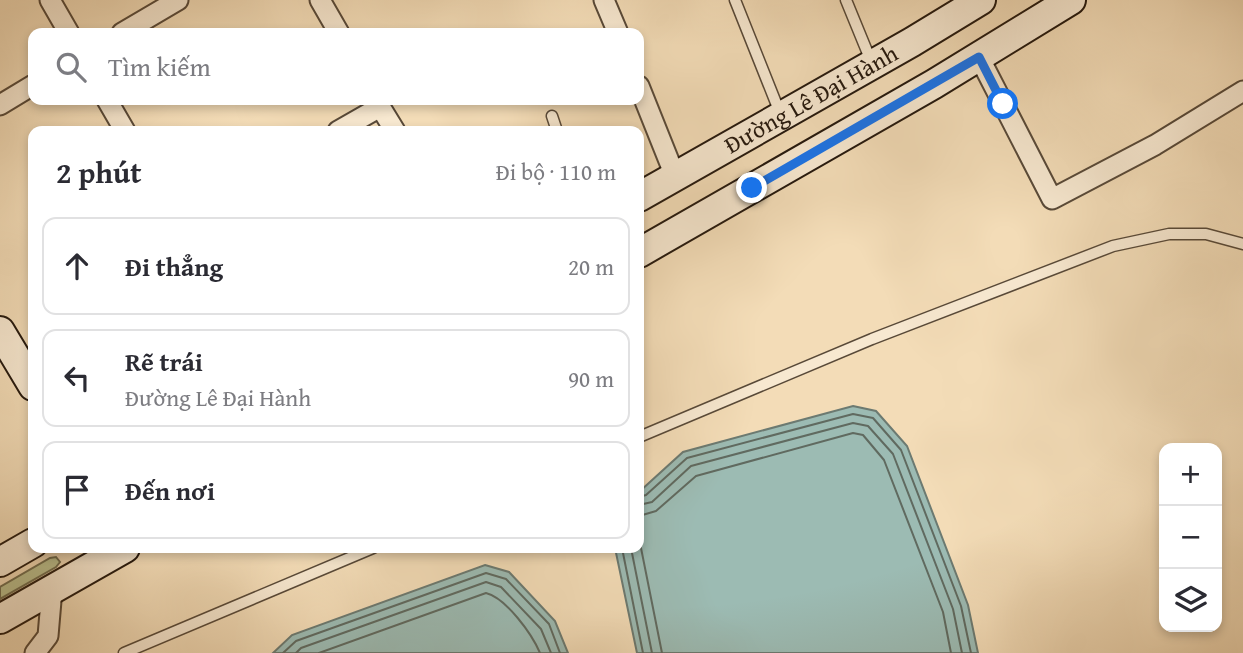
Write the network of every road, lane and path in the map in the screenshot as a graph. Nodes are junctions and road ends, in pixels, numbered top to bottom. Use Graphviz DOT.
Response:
graph roads {
  1 [pos="50,0"];
  2 [pos="178,0"];
  3 [pos="320,0"];
  4 [pos="604,0"];
  5 [pos="735,0"];
  6 [pos="846,0"];
  7 [pos="981,0"];
  8 [pos="1071,0"];
  9 [pos="66,28"];
  10 [pos="130,28"];
  11 [pos="336,28"];
  12 [pos="616,28"];
  13 [pos="979,57"];
  14 [pos="872,65"];
  15 [pos="28,88"];
  16 [pos="1243,91"];
  17 [pos="644,98"];
  18 [pos="0,105"];
  19 [pos="110,105"];
  20 [pos="375,105"];
  21 [pos="379,105"];
  22 [pos="552,116"];
  23 [pos="781,116"];
  24 [pos="122,126"];
  25 [pos="345,126"];
  26 [pos="392,126"];
  27 [pos="555,126"];
  28 [pos="675,176"];
  29 [pos="644,194"];
  30 [pos="1243,244"];
  31 [pos="644,250"];
  32 [pos="0,331"];
  33 [pos="28,378"];
  34 [pos="644,435"];
  35 [pos="28,546"];
  36 [pos="116,553"];
  37 [pos="361,553"];
  38 [pos="0,562"];
  39 [pos="52,590"];
  40 [pos="0,619"];
  41 [pos="35,653"];
  42 [pos="124,653"];
  1 -- 9 [label="street"];
  2 -- 10 [label="street"];
  3 -- 11 [label="street"];
  4 -- 12 [label="street"];
  5 -- 23 [label="lane"];
  6 -- 14 [label="lane"];
  7 -- 14 [label="main road, Đường Lê Đại Hành"];
  8 -- 13 [label="main road, Đường Lê Đại Hành"];
  13 -- 16 [label="street"];
  13 -- 31 [label="main road, Đường Lê Đại Hành"];
  14 -- 23 [label="main road, Đường Lê Đại Hành"];
  15 -- 18 [label="street"];
  17 -- 28 [label="street"];
  19 -- 24 [label="street"];
  20 -- 25 [label="street"];
  21 -- 26 [label="street"];
  22 -- 27 [label="lane"];
  23 -- 28 [label="main road, Đường Lê Đại Hành"];
  28 -- 29 [label="main road, Đường Lê Đại Hành"];
  30 -- 34 [label="lane"];
  32 -- 33 [label="main road"];
  35 -- 38 [label="main road"];
  36 -- 39 [label="main road"];
  37 -- 42 [label="lane"];
  39 -- 40 [label="main road"];
  39 -- 41 [label="street"];
}
